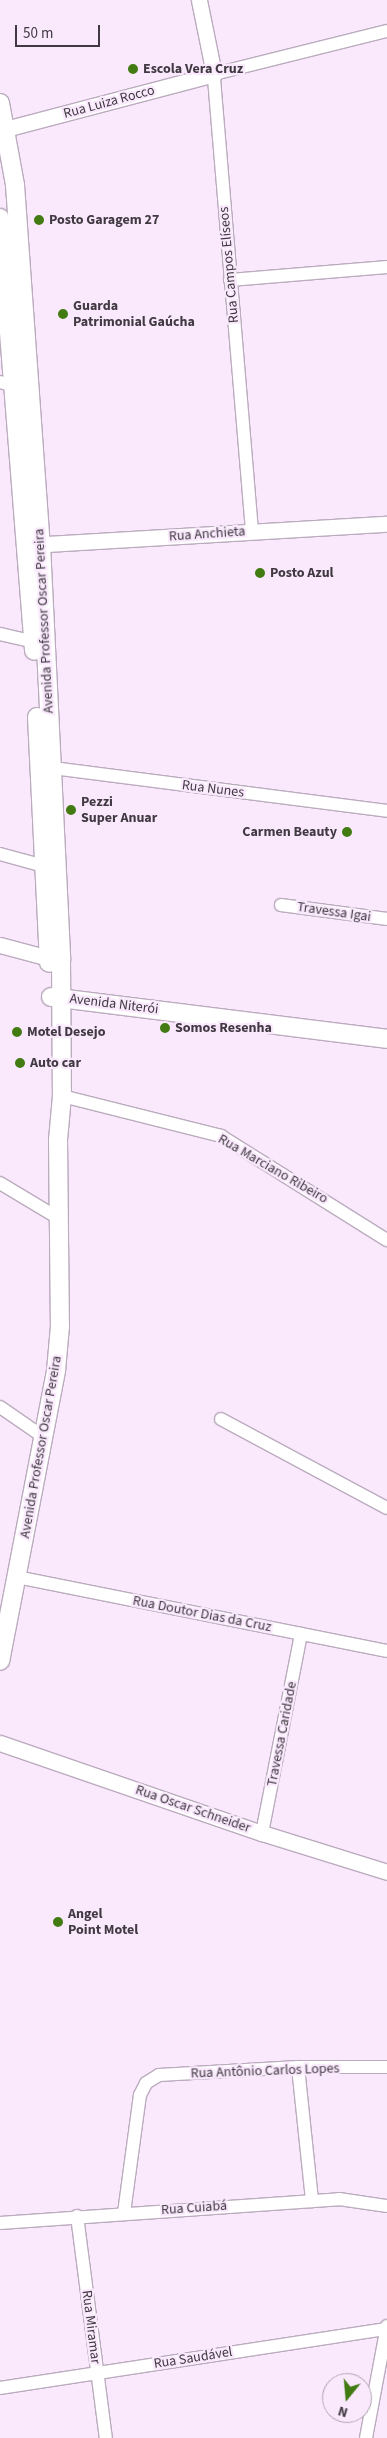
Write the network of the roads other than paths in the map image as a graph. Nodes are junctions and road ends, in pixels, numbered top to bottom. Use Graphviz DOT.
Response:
graph roads {
  1 [pos="198,0"];
  2 [pos="387,31"];
  3 [pos="214,74"];
  4 [pos="0,103"];
  5 [pos="5,129"];
  6 [pos="0,218"];
  7 [pos="387,267"];
  8 [pos="230,280"];
  9 [pos="7,384"];
  10 [pos="387,524"];
  11 [pos="252,531"];
  12 [pos="34,545"];
  13 [pos="0,634"];
  14 [pos="34,642"];
  15 [pos="46,767"];
  16 [pos="387,811"];
  17 [pos="0,854"];
  18 [pos="44,866"];
  19 [pos="281,905"];
  20 [pos="387,919"];
  21 [pos="0,945"];
  22 [pos="55,960"];
  23 [pos="56,997"];
  24 [pos="387,1039"];
  25 [pos="62,1096"];
  26 [pos="58,1140"];
  27 [pos="0,1183"];
  28 [pos="58,1218"];
  29 [pos="387,1240"];
  30 [pos="0,1407"];
  31 [pos="221,1419"];
  32 [pos="45,1438"];
  33 [pos="387,1508"];
  34 [pos="17,1576"];
  35 [pos="301,1634"];
  36 [pos="387,1650"];
  37 [pos="0,1661"];
  38 [pos="0,1743"];
  39 [pos="262,1833"];
  40 [pos="387,1872"];
  41 [pos="298,2067"];
  42 [pos="387,2067"];
  43 [pos="312,2201"];
  44 [pos="387,2206"];
  45 [pos="124,2213"];
  46 [pos="77,2216"];
  47 [pos="0,2223"];
  48 [pos="387,2327"];
  49 [pos="96,2372"];
  50 [pos="0,2388"];
  51 [pos="106,2438"];
  52 [pos="366,2438"];
  1 -- 3 [label="street, Rua Campos Elíseos"];
  2 -- 3 [label="street, Rua Luiza Rocco"];
  3 -- 5 [label="street, Rua Luiza Rocco"];
  3 -- 8 [label="street, Rua Campos Elíseos"];
  4 -- 5 [label="main road, Avenida Professor Oscar Pereira"];
  5 -- 12 [label="main road, Avenida Professor Oscar Pereira"];
  6 -- 9 [label="main road, Avenida Professor Oscar Pereira"];
  7 -- 8 [label="street"];
  8 -- 11 [label="street, Rua Campos Elíseos"];
  9 -- 12 [label="main road, Avenida Professor Oscar Pereira"];
  10 -- 11 [label="street, Rua Anchieta"];
  11 -- 12 [label="street, Rua Anchieta"];
  12 -- 14 [label="main road, Avenida Professor Oscar Pereira"];
  12 -- 15 [label="main road, Avenida Professor Oscar Pereira"];
  13 -- 14 [label="street"];
  14 -- 15 [label="main road, Avenida Professor Oscar Pereira"];
  15 -- 16 [label="street, Rua Nunes"];
  15 -- 18 [label="main road, Avenida Professor Oscar Pereira"];
  15 -- 22 [label="main road, Avenida Professor Oscar Pereira"];
  17 -- 18 [label="street"];
  18 -- 22 [label="main road, Avenida Professor Oscar Pereira"];
  19 -- 20 [label="street, Travessa Igai"];
  21 -- 22 [label="street"];
  22 -- 23 [label="main road, Avenida Professor Oscar Pereira"];
  23 -- 24 [label="main road, Avenida Niterói"];
  23 -- 25 [label="main road, Avenida Professor Oscar Pereira"];
  23 -- 26 [label="main road, Avenida Professor Oscar Pereira"];
  25 -- 26 [label="main road, Avenida Professor Oscar Pereira"];
  25 -- 29 [label="street, Rua Marciano Ribeiro"];
  26 -- 28 [label="main road, Avenida Professor Oscar Pereira"];
  27 -- 28 [label="street"];
  28 -- 32 [label="main road, Avenida Professor Oscar Pereira"];
  30 -- 32 [label="street"];
  31 -- 33 [label="street"];
  32 -- 34 [label="main road, Avenida Professor Oscar Pereira"];
  34 -- 35 [label="street, Rua Doutor Dias da Cruz"];
  34 -- 37 [label="main road, Avenida Professor Oscar Pereira"];
  35 -- 36 [label="street, Rua Doutor Dias da Cruz"];
  35 -- 39 [label="street, Travessa Caridade"];
  38 -- 39 [label="street, Rua Oscar Schneider"];
  39 -- 40 [label="street, Rua Oscar Schneider"];
  41 -- 42 [label="street, Rua Antônio Carlos Lopes"];
  41 -- 43 [label="street"];
  41 -- 45 [label="street, Rua Antônio Carlos Lopes"];
  43 -- 44 [label="street, Rua Cuiabá"];
  43 -- 45 [label="street, Rua Cuiabá"];
  45 -- 46 [label="street, Rua Cuiabá"];
  46 -- 47 [label="street, Rua Cuiabá"];
  46 -- 49 [label="street, Rua Miramar"];
  48 -- 49 [label="street, Rua Saudável"];
  48 -- 52 [label="street"];
  49 -- 50 [label="street, Rua Saudável"];
  49 -- 51 [label="street, Rua Miramar"];
}
